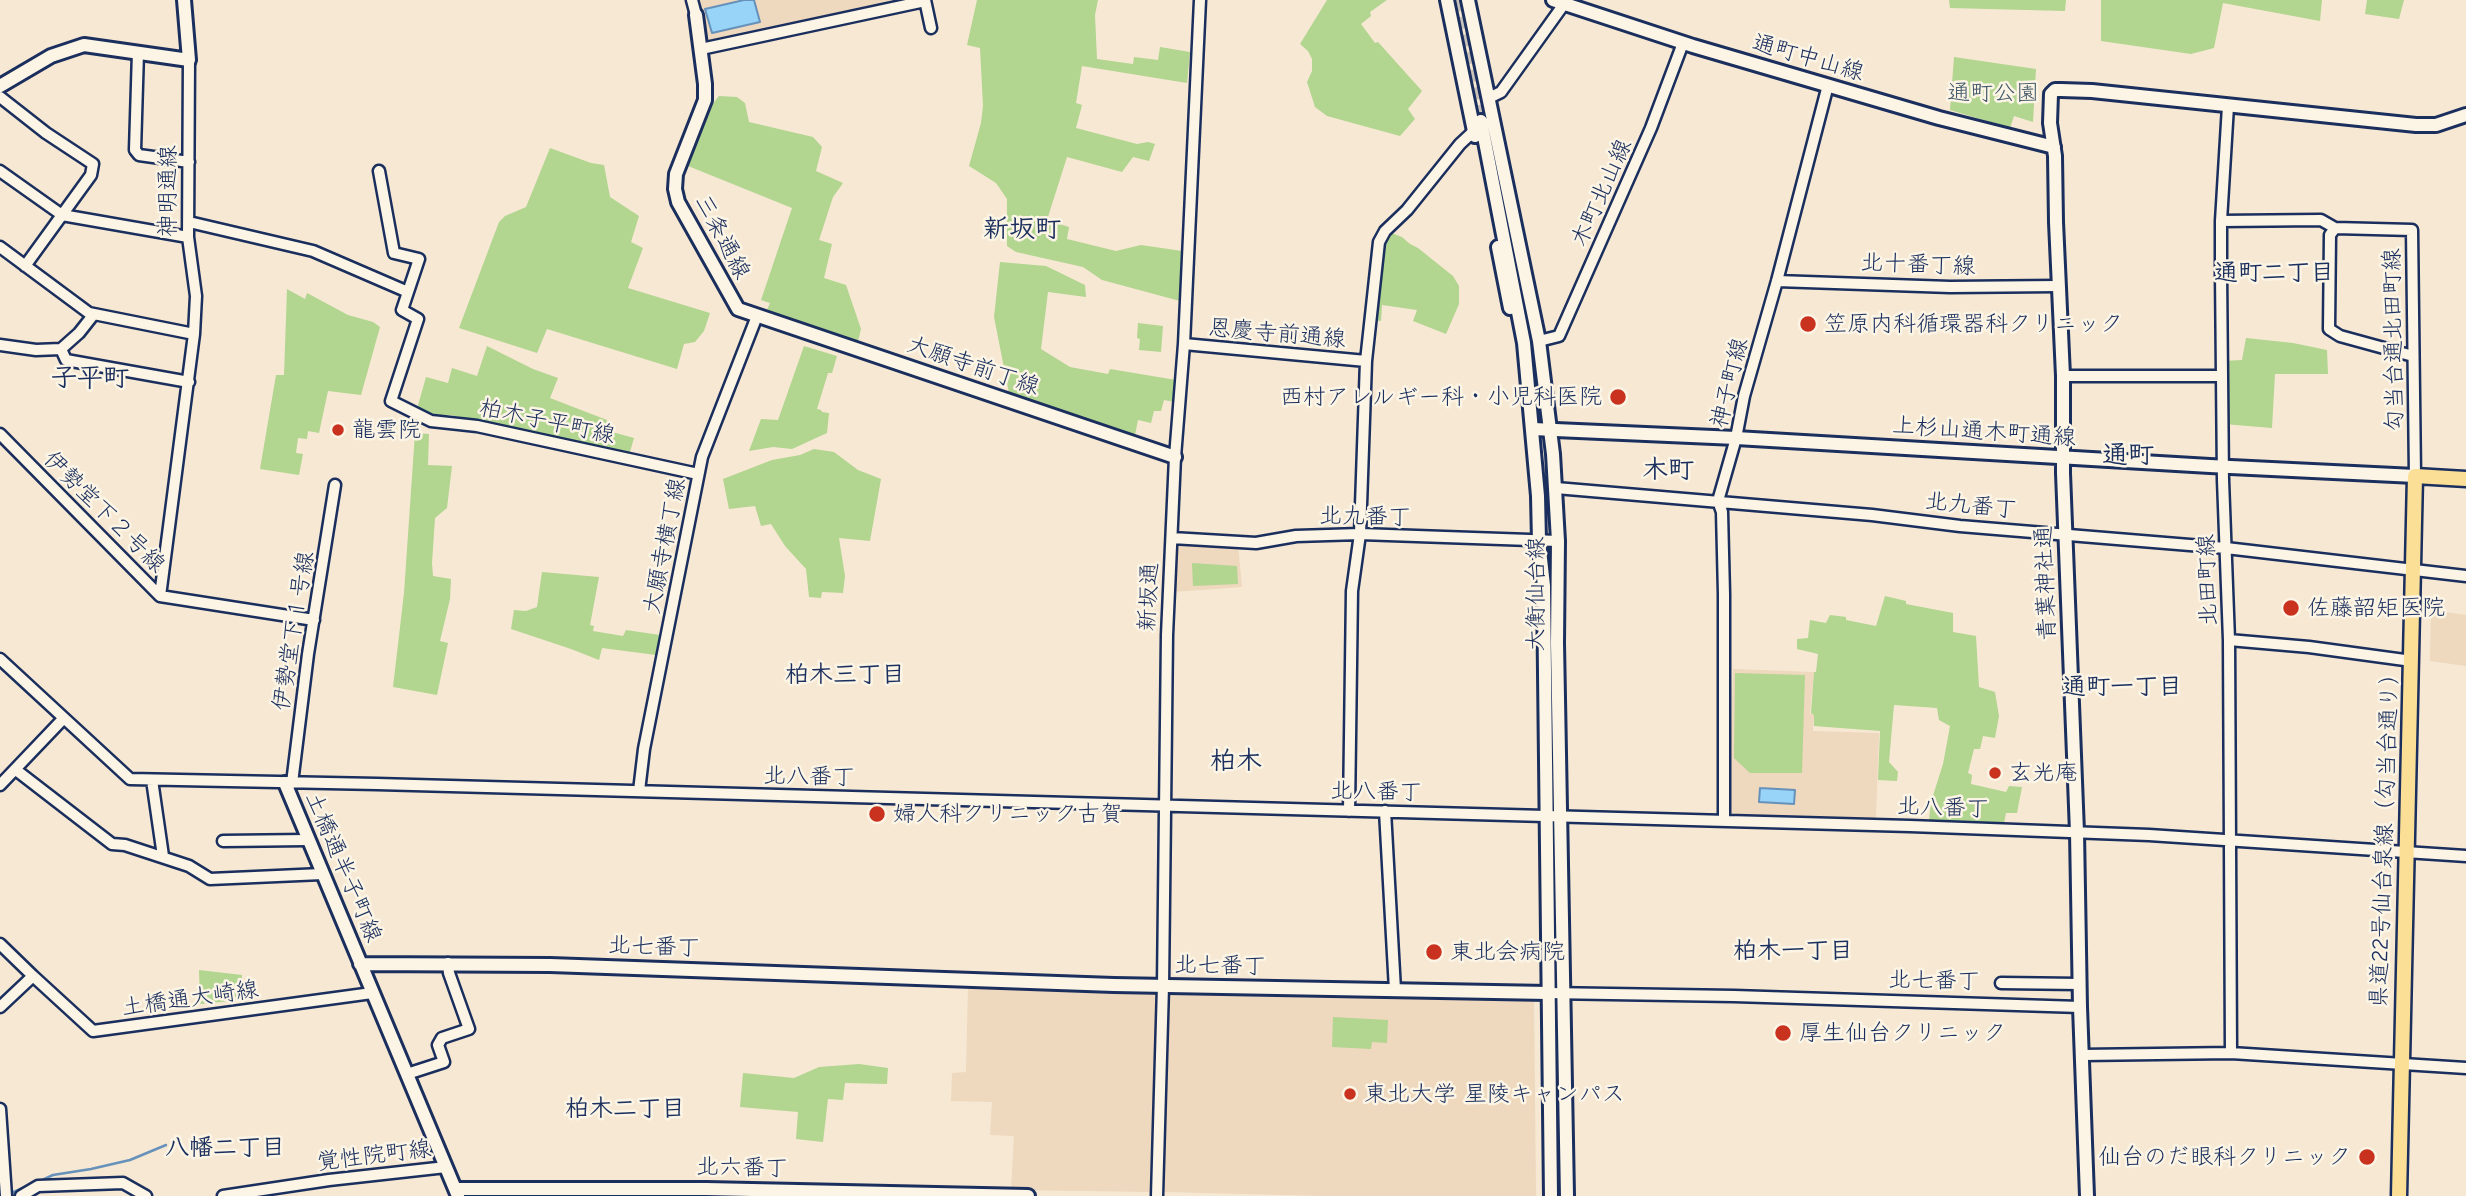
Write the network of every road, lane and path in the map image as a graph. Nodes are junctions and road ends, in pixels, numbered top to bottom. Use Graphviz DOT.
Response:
graph roads {
  1 [pos="184,0"];
  2 [pos="692,0"];
  3 [pos="925,0"];
  4 [pos="1200,0"];
  5 [pos="1447,0"];
  6 [pos="1468,0"];
  7 [pos="1558,2"];
  8 [pos="696,15"];
  9 [pos="931,28"];
  10 [pos="1683,43"];
  11 [pos="701,49"];
  12 [pos="138,52"];
  13 [pos="189,60"];
  14 [pos="1828,85"];
  15 [pos="0,86"];
  16 [pos="0,97"];
  17 [pos="1489,99"];
  18 [pos="2228,106"];
  19 [pos="2466,115"];
  20 [pos="1477,126"];
  21 [pos="2054,147"];
  22 [pos="189,162"];
  23 [pos="0,171"];
  24 [pos="379,171"];
  25 [pos="62,215"];
  26 [pos="2221,221"];
  27 [pos="189,222"];
  28 [pos="2335,228"];
  29 [pos="188,237"];
  30 [pos="0,247"];
  31 [pos="25,266"];
  32 [pos="1777,281"];
  33 [pos="2058,286"];
  34 [pos="408,292"];
  35 [pos="94,314"];
  36 [pos="757,316"];
  37 [pos="194,334"];
  38 [pos="1539,341"];
  39 [pos="1184,344"];
  40 [pos="0,345"];
  41 [pos="61,349"];
  42 [pos="2413,356"];
  43 [pos="1366,361"];
  44 [pos="2063,376"];
  45 [pos="2222,376"];
  46 [pos="189,382"];
  47 [pos="1533,429"];
  48 [pos="1550,430"];
  49 [pos="0,434"];
  50 [pos="1736,438"];
  51 [pos="1175,457"];
  52 [pos="2062,458"];
  53 [pos="2223,467"];
  54 [pos="698,474"];
  55 [pos="2415,475"];
  56 [pos="2466,479"];
  57 [pos="335,485"];
  58 [pos="1556,488"];
  59 [pos="1718,501"];
  60 [pos="1360,534"];
  61 [pos="2066,535"];
  62 [pos="1172,538"];
  63 [pos="1539,541"];
  64 [pos="1558,541"];
  65 [pos="2225,548"];
  66 [pos="2415,569"];
  67 [pos="2466,576"];
  68 [pos="160,596"];
  69 [pos="314,620"];
  70 [pos="2229,640"];
  71 [pos="0,659"];
  72 [pos="2412,661"];
  73 [pos="63,719"];
  74 [pos="16,770"];
  75 [pos="152,780"];
  76 [pos="288,783"];
  77 [pos="0,785"];
  78 [pos="639,791"];
  79 [pos="1165,806"];
  80 [pos="1349,811"];
  81 [pos="1385,811"];
  82 [pos="1546,815"];
  83 [pos="1561,816"];
  84 [pos="1724,821"];
  85 [pos="2077,832"];
  86 [pos="2230,839"];
  87 [pos="307,840"];
  88 [pos="223,841"];
  89 [pos="2407,853"];
  90 [pos="163,856"];
  91 [pos="2466,856"];
  92 [pos="322,874"];
  93 [pos="0,944"];
  94 [pos="448,963"];
  95 [pos="360,964"];
  96 [pos="33,976"];
  97 [pos="2001,983"];
  98 [pos="2079,984"];
  99 [pos="1163,986"];
  100 [pos="1395,990"];
  101 [pos="372,993"];
  102 [pos="1548,993"];
  103 [pos="1564,993"];
  104 [pos="0,1007"];
  105 [pos="2080,1007"];
  106 [pos="2231,1054"];
  107 [pos="2083,1055"];
  108 [pos="2402,1064"];
  109 [pos="2466,1068"];
  110 [pos="407,1073"];
  111 [pos="0,1109"];
  112 [pos="446,1167"];
  113 [pos="4,1191"];
  114 [pos="291,1191"];
  115 [pos="457,1193"];
  116 [pos="862,1193"];
  117 [pos="21,1196"];
  118 [pos="146,1196"];
  119 [pos="223,1196"];
  120 [pos="1028,1196"];
  121 [pos="1157,1196"];
  122 [pos="1551,1196"];
  123 [pos="1567,1196"];
  124 [pos="2087,1196"];
  125 [pos="2399,1196"];
  1 -- 13 [label="street, 神明通線"];
  2 -- 8 [label="street, 三条通線"];
  3 -- 9 [label="street"];
  3 -- 11 [label="street"];
  4 -- 39 [label="street, 新坂通"];
  5 -- 20 [label="street, 大衡仙台線"];
  6 -- 17 [label="street, 大衡仙台線"];
  7 -- 10 [label="street, 通町中山線"];
  7 -- 17 [label="street"];
  8 -- 11 [label="street, 三条通線"];
  10 -- 14 [label="street, 通町中山線"];
  10 -- 38 [label="street, 木町北山線"];
  11 -- 36 [label="street, 三条通線"];
  12 -- 13 [label="street"];
  12 -- 15 [label="street"];
  12 -- 22 [label="street"];
  13 -- 22 [label="street, 神明通線"];
  14 -- 21 [label="street, 通町中山線"];
  14 -- 32 [label="street, 神子町線"];
  16 -- 25 [label="street"];
  17 -- 38 [label="street, 大衡仙台線"];
  18 -- 19 [label="street"];
  18 -- 21 [label="street, 青葉神社通"];
  18 -- 26 [label="street, 北田町線"];
  20 -- 43 [label="street"];
  20 -- 47 [label="street, 大衡仙台線"];
  21 -- 33 [label="street, 青葉神社通"];
  22 -- 27 [label="street, 神明通線"];
  23 -- 25 [label="street"];
  24 -- 34 [label="street"];
  25 -- 29 [label="street"];
  25 -- 31 [label="street"];
  26 -- 28 [label="street, 勾当台通北田町線"];
  26 -- 45 [label="street, 北田町線"];
  27 -- 29 [label="street, 神明通線"];
  27 -- 34 [label="street"];
  28 -- 42 [label="street"];
  28 -- 42 [label="street, 勾当台通北田町線"];
  29 -- 37 [label="street, 神明通線"];
  30 -- 31 [label="street"];
  31 -- 35 [label="street"];
  32 -- 33 [label="street, 北十番丁線"];
  32 -- 50 [label="street, 神子町線"];
  33 -- 44 [label="street, 青葉神社通"];
  34 -- 54 [label="street, 柏木子平町線"];
  35 -- 37 [label="street"];
  35 -- 41 [label="street"];
  36 -- 51 [label="street, 大願寺前丁線"];
  36 -- 54 [label="street, 大願寺横丁線"];
  37 -- 46 [label="street, 神明通線"];
  38 -- 48 [label="street, 大衡仙台線"];
  39 -- 43 [label="street, 恩慶寺前通線"];
  39 -- 51 [label="street, 新坂通"];
  40 -- 41 [label="street"];
  41 -- 46 [label="street"];
  42 -- 55 [label="street, 勾当台通北田町線"];
  43 -- 60 [label="street"];
  44 -- 45 [label="street"];
  44 -- 52 [label="street, 青葉神社通"];
  45 -- 53 [label="street, 北田町線"];
  46 -- 68 [label="street, 神明通線"];
  47 -- 48 [label="street, 上杉山通木町通線"];
  47 -- 63 [label="street, 大衡仙台線"];
  48 -- 50 [label="street, 上杉山通木町通線"];
  48 -- 58 [label="street, 大衡仙台線"];
  49 -- 68 [label="street, 伊勢堂下２号線"];
  50 -- 52 [label="street, 上杉山通木町通線"];
  50 -- 59 [label="street, 神子町線"];
  51 -- 62 [label="street, 新坂通"];
  52 -- 53 [label="street, 上杉山通木町通線"];
  52 -- 61 [label="street, 青葉神社通"];
  53 -- 55 [label="street, 上杉山通木町通線"];
  53 -- 65 [label="street, 北田町線"];
  54 -- 78 [label="street, 大願寺横丁線"];
  55 -- 56 [label="main road"];
  55 -- 66 [label="main road, 県道22号仙台泉線（勾当台通り）"];
  57 -- 69 [label="street, 伊勢堂下１号線"];
  58 -- 59 [label="street, 北九番丁"];
  58 -- 64 [label="street, 大衡仙台線"];
  59 -- 61 [label="street, 北九番丁"];
  59 -- 84 [label="street, 神子町線"];
  60 -- 62 [label="street, 北九番丁"];
  60 -- 63 [label="street, 北九番丁"];
  60 -- 80 [label="street"];
  61 -- 65 [label="street, 北九番丁"];
  61 -- 85 [label="street, 青葉神社通"];
  62 -- 79 [label="street, 新坂通"];
  63 -- 64 [label="street, 北九番丁"];
  63 -- 82 [label="street, 大衡仙台線"];
  64 -- 83 [label="street, 大衡仙台線"];
  65 -- 66 [label="street, 北九番丁"];
  65 -- 70 [label="street, 北田町線"];
  66 -- 67 [label="street, 北九番丁"];
  66 -- 72 [label="main road, 県道22号仙台泉線（勾当台通り）"];
  68 -- 69 [label="street, 伊勢堂下２号線"];
  69 -- 76 [label="street, 伊勢堂下１号線"];
  70 -- 72 [label="street"];
  70 -- 86 [label="street, 北田町線"];
  71 -- 73 [label="street, 土橋通半子町線"];
  72 -- 89 [label="main road, 県道22号仙台泉線（勾当台通り）"];
  73 -- 74 [label="street"];
  73 -- 75 [label="street, 土橋通半子町線"];
  74 -- 77 [label="street"];
  74 -- 90 [label="street"];
  75 -- 76 [label="street, 土橋通半子町線"];
  75 -- 90 [label="street"];
  76 -- 78 [label="street, 北八番丁"];
  76 -- 87 [label="street, 土橋通半子町線"];
  78 -- 79 [label="street, 北八番丁"];
  79 -- 80 [label="street, 北八番丁"];
  79 -- 99 [label="street, 新坂通"];
  80 -- 81 [label="street, 北八番丁"];
  81 -- 82 [label="street, 北八番丁"];
  81 -- 100 [label="street"];
  82 -- 83 [label="street, 北八番丁"];
  82 -- 102 [label="street, 大衡仙台線"];
  83 -- 84 [label="street, 北八番丁"];
  83 -- 103 [label="street, 大衡仙台線"];
  84 -- 85 [label="street, 北八番丁"];
  85 -- 86 [label="street, 北八番丁"];
  85 -- 98 [label="street, 青葉神社通"];
  86 -- 89 [label="street, 北八番丁"];
  86 -- 106 [label="street, 北田町線"];
  87 -- 88 [label="street"];
  87 -- 92 [label="street, 土橋通半子町線"];
  89 -- 91 [label="street, 北八番丁"];
  89 -- 108 [label="main road, 県道22号仙台泉線（勾当台通り）"];
  90 -- 92 [label="street"];
  92 -- 95 [label="street, 土橋通半子町線"];
  93 -- 96 [label="street"];
  94 -- 95 [label="street, 北七番丁"];
  94 -- 99 [label="street, 北七番丁"];
  94 -- 110 [label="street"];
  95 -- 101 [label="street, 土橋通半子町線"];
  96 -- 101 [label="street, 土橋通大崎線"];
  96 -- 104 [label="street"];
  97 -- 98 [label="street"];
  98 -- 105 [label="street, 青葉神社通"];
  99 -- 100 [label="street, 北七番丁"];
  99 -- 121 [label="street, 新坂通"];
  100 -- 102 [label="street, 北七番丁"];
  101 -- 110 [label="street, 土橋通半子町線"];
  102 -- 103 [label="street, 北七番丁"];
  102 -- 122 [label="street, 大衡仙台線"];
  103 -- 105 [label="street, 北七番丁"];
  103 -- 123 [label="street, 大衡仙台線"];
  105 -- 107 [label="street, 青葉神社通"];
  106 -- 107 [label="street"];
  106 -- 108 [label="street"];
  107 -- 124 [label="street, 青葉神社通"];
  108 -- 109 [label="street"];
  108 -- 125 [label="main road, 県道22号仙台泉線（勾当台通り）"];
  110 -- 112 [label="street, 土橋通半子町線"];
  111 -- 113 [label="street"];
  112 -- 114 [label="street, 覚性院町線"];
  112 -- 115 [label="street, 土橋通半子町線"];
  114 -- 119 [label="street, 覚性院町線"];
  115 -- 116 [label="street, 北六番丁"];
  116 -- 120 [label="street, 北六番丁"];
  117 -- 118 [label="street"];
}
